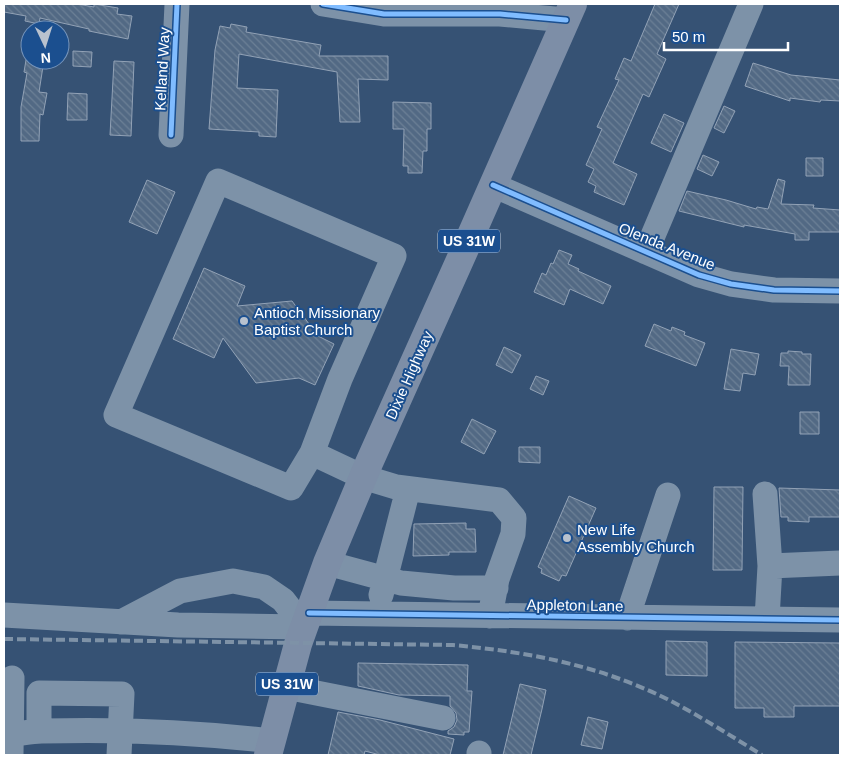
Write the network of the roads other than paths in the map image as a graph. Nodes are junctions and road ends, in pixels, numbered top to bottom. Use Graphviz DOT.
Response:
graph roads {
  1 [pos="177,4"];
  2 [pos="323,4"];
  3 [pos="751,4"];
  4 [pos="569,12"];
  5 [pos="171,135"];
  6 [pos="493,185"];
  7 [pos="646,252"];
  8 [pos="840,291"];
  9 [pos="312,453"];
  10 [pos="363,476"];
  11 [pos="408,489"];
  12 [pos="765,494"];
  13 [pos="668,495"];
  14 [pos="327,563"];
  15 [pos="840,563"];
  16 [pos="770,566"];
  17 [pos="386,579"];
  18 [pos="496,588"];
  19 [pos="4,615"];
  20 [pos="375,615"];
  21 [pos="490,616"];
  22 [pos="627,618"];
  23 [pos="768,619"];
  24 [pos="306,620"];
  25 [pos="840,620"];
  26 [pos="121,622"];
  27 [pos="12,678"];
  28 [pos="286,687"];
  29 [pos="443,718"];
  30 [pos="39,731"];
  31 [pos="8,742"];
  32 [pos="120,743"];
  33 [pos="182,745"];
  34 [pos="270,748"];
  1 -- 5 [label="street, Kelland Way"];
  2 -- 4 [label="street"];
  3 -- 7 [label="street"];
  4 -- 6 [label="main road, Dixie Highway / US 31W"];
  6 -- 7 [label="street, Olenda Avenue"];
  6 -- 10 [label="main road, Dixie Highway / US 31W"];
  7 -- 8 [label="street, Olenda Avenue"];
  9 -- 9 [label="street"];
  9 -- 10 [label="street"];
  10 -- 11 [label="street"];
  10 -- 14 [label="main road, Dixie Highway / US 31W"];
  11 -- 17 [label="street"];
  11 -- 18 [label="street"];
  12 -- 16 [label="street"];
  13 -- 22 [label="street"];
  14 -- 17 [label="street"];
  14 -- 24 [label="main road, Dixie Highway / US 31W"];
  15 -- 16 [label="street"];
  16 -- 23 [label="street"];
  17 -- 18 [label="street"];
  17 -- 20 [label="street"];
  18 -- 21 [label="street"];
  19 -- 26 [label="street, Appleton Lane"];
  20 -- 21 [label="street, Appleton Lane"];
  20 -- 24 [label="street, Appleton Lane"];
  21 -- 22 [label="street, Appleton Lane"];
  22 -- 23 [label="street, Appleton Lane"];
  23 -- 25 [label="street, Appleton Lane"];
  24 -- 26 [label="street, Appleton Lane"];
  24 -- 26 [label="street"];
  24 -- 28 [label="main road, Dixie Highway / US 31W"];
  27 -- 31 [label="street"];
  28 -- 29 [label="street"];
  28 -- 34 [label="main road, Dixie Highway / US 31W"];
  30 -- 31 [label="street"];
  30 -- 32 [label="street"];
  30 -- 32 [label="street"];
  32 -- 33 [label="street"];
  33 -- 34 [label="street"];
}
